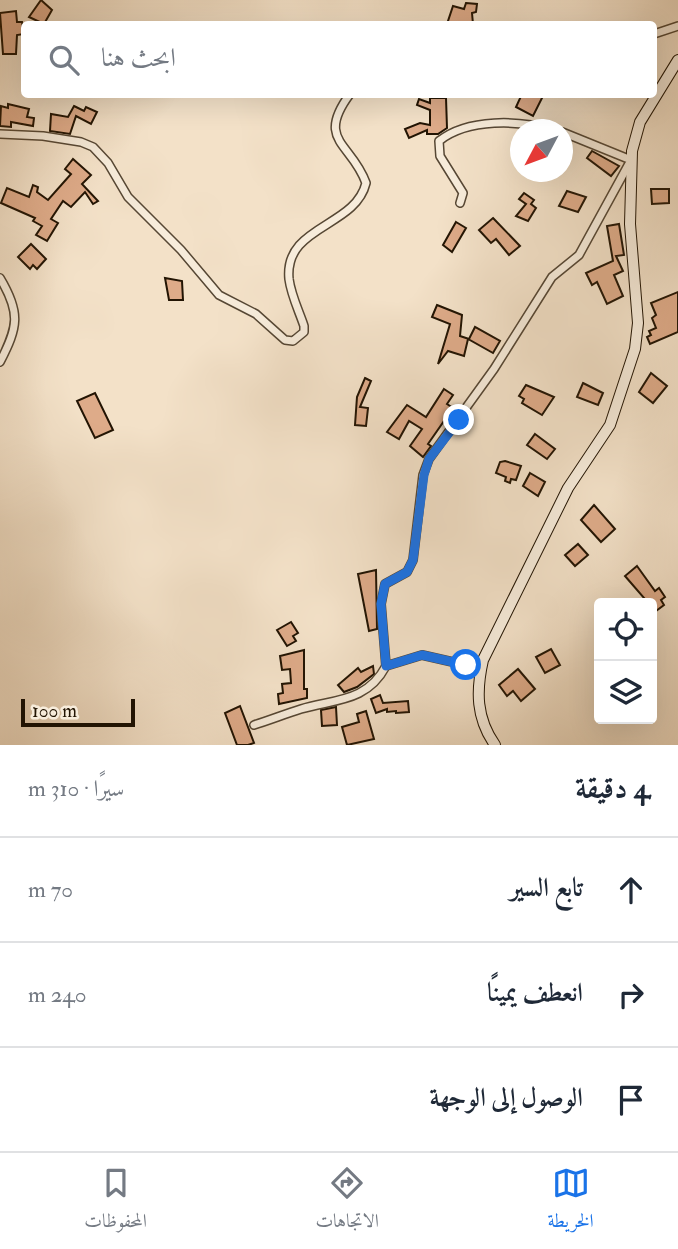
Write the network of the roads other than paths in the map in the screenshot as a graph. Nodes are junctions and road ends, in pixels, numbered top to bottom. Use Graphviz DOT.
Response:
graph roads {
  1 [pos="678,26"];
  2 [pos="657,33"];
  3 [pos="678,60"];
  4 [pos="657,94"];
  5 [pos="347,98"];
  6 [pos="655,98"];
  7 [pos="510,125"];
  8 [pos="0,134"];
  9 [pos="573,136"];
  10 [pos="631,159"];
  11 [pos="460,203"];
  12 [pos="0,278"];
  13 [pos="0,362"];
  14 [pos="483,660"];
  15 [pos="386,666"];
  16 [pos="254,725"];
  17 [pos="495,745"];
  1 -- 2 [label="street"];
  3 -- 4 [label="street"];
  5 -- 8 [label="street"];
  6 -- 10 [label="street"];
  7 -- 11 [label="street"];
  9 -- 10 [label="street"];
  10 -- 14 [label="street"];
  10 -- 15 [label="street"];
  12 -- 13 [label="street"];
  14 -- 15 [label="street"];
  14 -- 17 [label="street"];
  15 -- 16 [label="street"];
}
